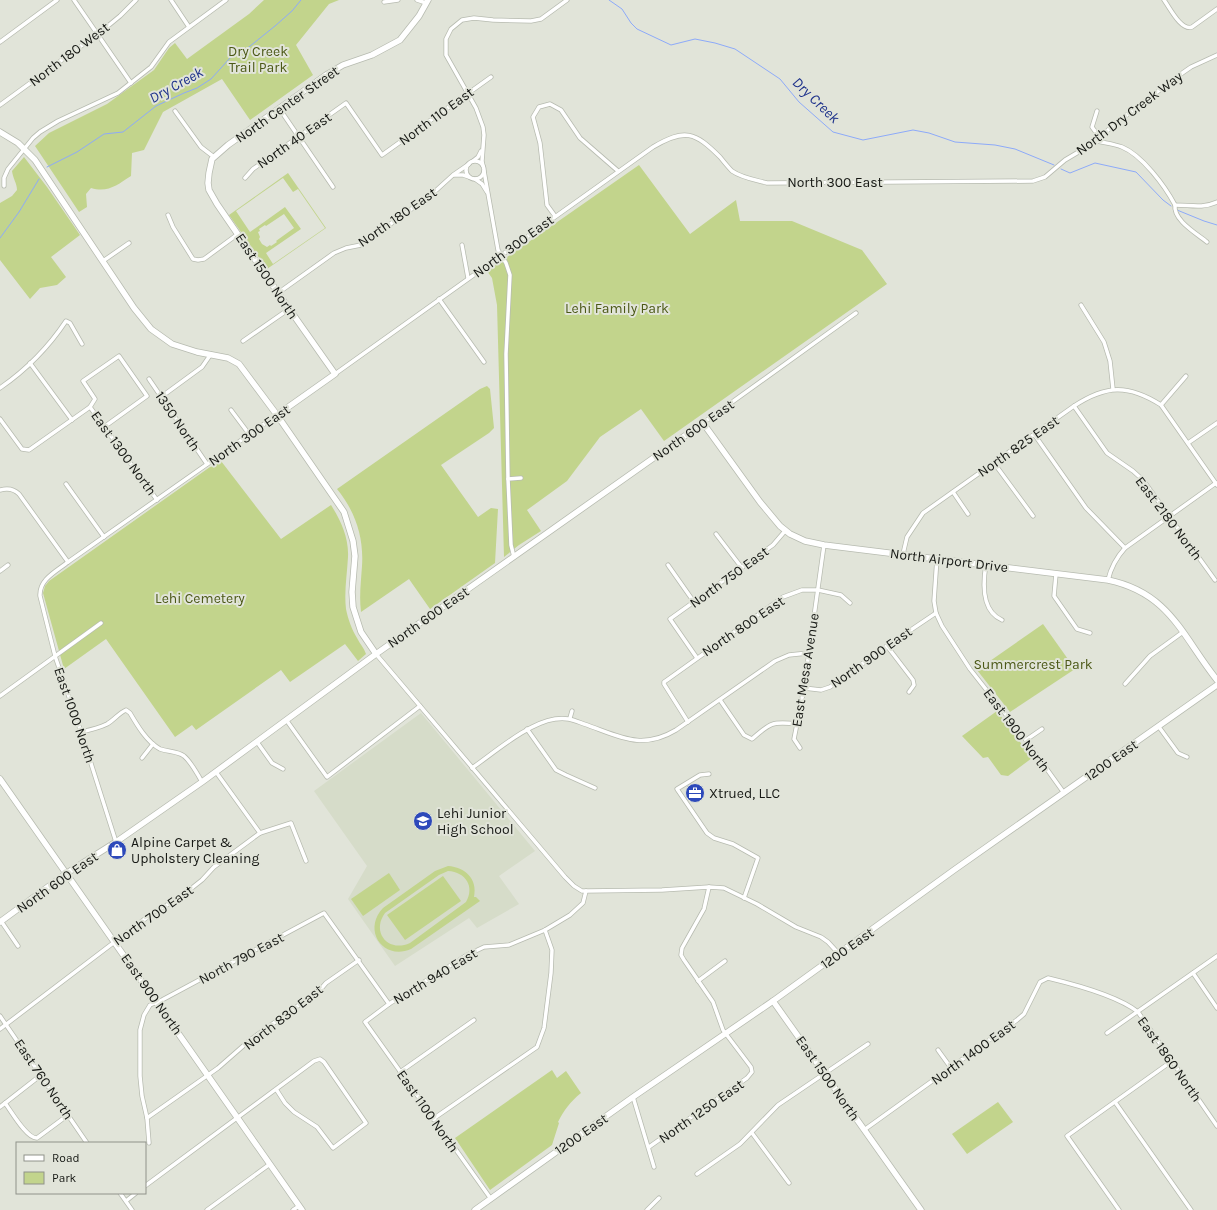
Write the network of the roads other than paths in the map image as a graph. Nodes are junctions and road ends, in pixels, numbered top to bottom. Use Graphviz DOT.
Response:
graph roads {
  1 [pos="58,0"];
  2 [pos="74,0"];
  3 [pos="136,0"];
  4 [pos="171,0"];
  5 [pos="226,0"];
  6 [pos="398,0"];
  7 [pos="417,0"];
  8 [pos="567,0"];
  9 [pos="1164,0"];
  10 [pos="427,1"];
  11 [pos="384,2"];
  12 [pos="1217,9"];
  13 [pos="189,27"];
  14 [pos="97,34"];
  15 [pos="0,42"];
  16 [pos="1217,55"];
  17 [pos="491,77"];
  18 [pos="131,83"];
  19 [pos="467,93"];
  20 [pos="346,103"];
  21 [pos="0,105"];
  22 [pos="279,108"];
  23 [pos="174,111"];
  24 [pos="1097,111"];
  25 [pos="0,132"];
  26 [pos="298,136"];
  27 [pos="1099,140"];
  28 [pos="483,146"];
  29 [pos="24,148"];
  30 [pos="214,157"];
  31 [pos="470,163"];
  32 [pos="483,166"];
  33 [pos="618,171"];
  34 [pos="484,172"];
  35 [pos="453,175"];
  36 [pos="1045,177"];
  37 [pos="245,178"];
  38 [pos="472,178"];
  39 [pos="4,186"];
  40 [pos="333,187"];
  41 [pos="487,192"];
  42 [pos="1217,202"];
  43 [pos="1175,205"];
  44 [pos="168,215"];
  45 [pos="554,216"];
  46 [pos="238,234"];
  47 [pos="1207,242"];
  48 [pos="129,243"];
  49 [pos="462,245"];
  50 [pos="501,254"];
  51 [pos="103,261"];
  52 [pos="468,278"];
  53 [pos="278,293"];
  54 [pos="440,299"];
  55 [pos="1081,305"];
  56 [pos="289,309"];
  57 [pos="856,313"];
  58 [pos="243,341"];
  59 [pos="82,344"];
  60 [pos="211,354"];
  61 [pos="484,362"];
  62 [pos="30,363"];
  63 [pos="335,374"];
  64 [pos="1186,376"];
  65 [pos="149,378"];
  66 [pos="0,388"];
  67 [pos="1112,389"];
  68 [pos="161,397"];
  69 [pos="1161,405"];
  70 [pos="1074,406"];
  71 [pos="90,407"];
  72 [pos="231,410"];
  73 [pos="277,414"];
  74 [pos="0,419"];
  75 [pos="72,420"];
  76 [pos="703,423"];
  77 [pos="1217,423"];
  78 [pos="104,427"];
  79 [pos="248,434"];
  80 [pos="1034,434"];
  81 [pos="1188,443"];
  82 [pos="994,463"];
  83 [pos="208,464"];
  84 [pos="521,478"];
  85 [pos="508,479"];
  86 [pos="66,484"];
  87 [pos="1217,484"];
  88 [pos="0,490"];
  89 [pos="953,492"];
  90 [pos="157,500"];
  91 [pos="968,514"];
  92 [pos="1033,516"];
  93 [pos="1169,517"];
  94 [pos="785,530"];
  95 [pos="716,534"];
  96 [pos="104,537"];
  97 [pos="824,545"];
  98 [pos="1125,548"];
  99 [pos="902,554"];
  100 [pos="514,557"];
  101 [pos="937,558"];
  102 [pos="68,562"];
  103 [pos="986,564"];
  104 [pos="8,565"];
  105 [pos="668,565"];
  106 [pos="742,568"];
  107 [pos="0,571"];
  108 [pos="1056,574"];
  109 [pos="1108,580"];
  110 [pos="1215,580"];
  111 [pos="41,587"];
  112 [pos="818,590"];
  113 [pos="694,602"];
  114 [pos="850,603"];
  115 [pos="936,613"];
  116 [pos="1002,620"];
  117 [pos="101,623"];
  118 [pos="1183,632"];
  119 [pos="1090,633"];
  120 [pos="887,646"];
  121 [pos="808,653"];
  122 [pos="376,654"];
  123 [pos="55,656"];
  124 [pos="697,658"];
  125 [pos="1217,680"];
  126 [pos="1125,684"];
  127 [pos="1217,685"];
  128 [pos="804,688"];
  129 [pos="909,692"];
  130 [pos="0,696"];
  131 [pos="720,700"];
  132 [pos="420,706"];
  133 [pos="572,711"];
  134 [pos="570,718"];
  135 [pos="287,720"];
  136 [pos="688,722"];
  137 [pos="797,724"];
  138 [pos="1159,726"];
  139 [pos="526,729"];
  140 [pos="1042,729"];
  141 [pos="81,732"];
  142 [pos="1026,740"];
  143 [pos="257,742"];
  144 [pos="153,744"];
  145 [pos="800,748"];
  146 [pos="1187,757"];
  147 [pos="142,758"];
  148 [pos="472,768"];
  149 [pos="283,769"];
  150 [pos="216,772"];
  151 [pos="709,774"];
  152 [pos="0,779"];
  153 [pos="202,782"];
  154 [pos="595,788"];
  155 [pos="1064,793"];
  156 [pos="260,833"];
  157 [pos="116,842"];
  158 [pos="306,861"];
  159 [pos="67,873"];
  160 [pos="709,887"];
  161 [pos="586,892"];
  162 [pos="744,898"];
  163 [pos="0,921"];
  164 [pos="545,930"];
  165 [pos="115,942"];
  166 [pos="18,946"];
  167 [pos="839,954"];
  168 [pos="1217,956"];
  169 [pos="359,960"];
  170 [pos="725,961"];
  171 [pos="1193,973"];
  172 [pos="698,981"];
  173 [pos="773,1001"];
  174 [pos="158,1003"];
  175 [pos="389,1004"];
  176 [pos="1217,1008"];
  177 [pos="1138,1012"];
  178 [pos="0,1016"];
  179 [pos="474,1020"];
  180 [pos="365,1022"];
  181 [pos="6,1024"];
  182 [pos="0,1029"];
  183 [pos="725,1033"];
  184 [pos="1108,1033"];
  185 [pos="868,1044"];
  186 [pos="938,1050"];
  187 [pos="1172,1061"];
  188 [pos="951,1068"];
  189 [pos="400,1072"];
  190 [pos="825,1074"];
  191 [pos="41,1075"];
  192 [pos="208,1075"];
  193 [pos="276,1089"];
  194 [pos="633,1097"];
  195 [pos="1115,1102"];
  196 [pos="5,1103"];
  197 [pos="0,1107"];
  198 [pos="68,1115"];
  199 [pos="237,1117"];
  200 [pos="147,1118"];
  201 [pos="433,1119"];
  202 [pos="1217,1126"];
  203 [pos="864,1130"];
  204 [pos="752,1133"];
  205 [pos="86,1142"];
  206 [pos="149,1143"];
  207 [pos="649,1147"];
  208 [pos="270,1164"];
  209 [pos="654,1167"];
  210 [pos="697,1174"];
  211 [pos="789,1183"];
  212 [pos="146,1185"];
  213 [pos="121,1194"];
  214 [pos="135,1194"];
  215 [pos="658,1198"];
  216 [pos="490,1199"];
  217 [pos="126,1201"];
  218 [pos="301,1208"];
  219 [pos="132,1210"];
  220 [pos="207,1210"];
  221 [pos="293,1210"];
  222 [pos="475,1210"];
  223 [pos="647,1210"];
  224 [pos="921,1210"];
  225 [pos="1119,1210"];
  226 [pos="1192,1210"];
  1 -- 15 [label="street"];
  2 -- 14 [label="street"];
  3 -- 14 [label="street, North 180 West"];
  4 -- 13 [label="street"];
  5 -- 13 [label="street"];
  6 -- 11 [label="street"];
  7 -- 10 [label="street"];
  8 -- 19 [label="street"];
  9 -- 12 [label="street"];
  10 -- 22 [label="street, North Center Street"];
  13 -- 18 [label="street"];
  14 -- 18 [label="street"];
  14 -- 21 [label="street, North 180 West"];
  16 -- 27 [label="street, North Dry Creek Way"];
  17 -- 19 [label="street, North 110 East"];
  18 -- 29 [label="street"];
  19 -- 20 [label="street, North 110 East"];
  19 -- 28 [label="street"];
  20 -- 26 [label="street, North 40 East"];
  22 -- 26 [label="street"];
  22 -- 30 [label="street, North Center Street"];
  23 -- 30 [label="street"];
  24 -- 27 [label="street"];
  25 -- 29 [label="street"];
  26 -- 37 [label="street, North 40 East"];
  26 -- 40 [label="street"];
  27 -- 36 [label="street, North Dry Creek Way"];
  27 -- 43 [label="street"];
  28 -- 31 [label="street"];
  28 -- 32 [label="street"];
  29 -- 39 [label="street"];
  29 -- 51 [label="street"];
  30 -- 46 [label="street, East 1500 North"];
  31 -- 32 [label="street"];
  31 -- 35 [label="street, North 180 East"];
  31 -- 38 [label="street"];
  32 -- 34 [label="street"];
  33 -- 36 [label="street, North 300 East"];
  33 -- 45 [label="street, North 300 East"];
  33 -- 45 [label="street"];
  34 -- 38 [label="street"];
  34 -- 41 [label="street"];
  35 -- 38 [label="street"];
  35 -- 53 [label="street, North 180 East"];
  38 -- 41 [label="street"];
  41 -- 50 [label="street"];
  42 -- 43 [label="street"];
  43 -- 47 [label="street"];
  44 -- 46 [label="street"];
  45 -- 50 [label="street, North 300 East"];
  46 -- 53 [label="street, East 1500 North"];
  48 -- 51 [label="street"];
  49 -- 52 [label="street"];
  50 -- 52 [label="street, North 300 East"];
  50 -- 85 [label="street"];
  51 -- 60 [label="street"];
  52 -- 54 [label="street, North 300 East"];
  53 -- 56 [label="street, East 1500 North"];
  54 -- 61 [label="street"];
  54 -- 63 [label="street, North 300 East"];
  55 -- 67 [label="street"];
  56 -- 58 [label="street"];
  56 -- 63 [label="street, East 1500 North"];
  57 -- 76 [label="street, North 600 East"];
  59 -- 62 [label="street"];
  60 -- 68 [label="street"];
  60 -- 73 [label="street"];
  62 -- 66 [label="street"];
  62 -- 75 [label="street"];
  63 -- 73 [label="street, North 300 East"];
  64 -- 69 [label="street"];
  65 -- 68 [label="street, 1350 North"];
  67 -- 69 [label="street, North 825 East"];
  67 -- 70 [label="street, North 825 East"];
  68 -- 83 [label="street, 1350 North"];
  69 -- 81 [label="street"];
  70 -- 80 [label="street, North 825 East"];
  70 -- 93 [label="street, East 2180 North"];
  71 -- 75 [label="street"];
  71 -- 78 [label="street, East 1300 North"];
  71 -- 78 [label="street"];
  72 -- 79 [label="street"];
  73 -- 79 [label="street, North 300 East"];
  73 -- 122 [label="street"];
  74 -- 75 [label="street"];
  76 -- 94 [label="street, North Airport Drive"];
  76 -- 100 [label="street, North 600 East"];
  77 -- 81 [label="street"];
  78 -- 90 [label="street, East 1300 North"];
  79 -- 83 [label="street, North 300 East"];
  80 -- 82 [label="street, North 825 East"];
  80 -- 98 [label="street"];
  81 -- 87 [label="street"];
  82 -- 89 [label="street, North 825 East"];
  82 -- 92 [label="street"];
  83 -- 90 [label="street, North 300 East"];
  84 -- 85 [label="street"];
  85 -- 100 [label="street"];
  86 -- 96 [label="street"];
  87 -- 93 [label="street"];
  88 -- 102 [label="street"];
  89 -- 91 [label="street"];
  89 -- 99 [label="street, North 825 East"];
  90 -- 96 [label="street, North 300 East"];
  93 -- 98 [label="street"];
  93 -- 110 [label="street, East 2180 North"];
  94 -- 97 [label="street, North Airport Drive"];
  94 -- 106 [label="street, North 750 East"];
  95 -- 106 [label="street"];
  96 -- 102 [label="street, North 300 East"];
  97 -- 99 [label="street, North Airport Drive"];
  97 -- 112 [label="street, East Mesa Avenue"];
  98 -- 109 [label="street"];
  99 -- 101 [label="street, North Airport Drive"];
  100 -- 122 [label="street, North 600 East"];
  101 -- 103 [label="street, North Airport Drive"];
  101 -- 115 [label="street, East 1900 North"];
  102 -- 111 [label="street, North 300 East"];
  103 -- 108 [label="street, North Airport Drive"];
  103 -- 116 [label="street"];
  104 -- 107 [label="street"];
  105 -- 113 [label="street"];
  106 -- 113 [label="street, North 750 East"];
  108 -- 109 [label="street, North Airport Drive"];
  108 -- 119 [label="street"];
  109 -- 118 [label="street, North Airport Drive"];
  111 -- 123 [label="street, East 1000 North"];
  112 -- 114 [label="street, North 800 East"];
  112 -- 121 [label="street, East Mesa Avenue"];
  112 -- 124 [label="street, North 800 East"];
  113 -- 124 [label="street, North 750 East"];
  115 -- 120 [label="street, North 900 East"];
  115 -- 142 [label="street, East 1900 North"];
  117 -- 123 [label="street"];
  118 -- 125 [label="street, North Airport Drive"];
  118 -- 126 [label="street"];
  120 -- 128 [label="street, North 900 East"];
  120 -- 129 [label="street"];
  121 -- 128 [label="street, East Mesa Avenue"];
  121 -- 131 [label="street"];
  122 -- 132 [label="street"];
  122 -- 135 [label="street, North 600 East"];
  123 -- 130 [label="street"];
  123 -- 141 [label="street, East 1000 North"];
  124 -- 136 [label="street, North 800 East"];
  127 -- 138 [label="street, 1200 East"];
  128 -- 137 [label="street, East Mesa Avenue"];
  131 -- 136 [label="street"];
  131 -- 137 [label="street"];
  132 -- 135 [label="street"];
  132 -- 148 [label="street"];
  133 -- 134 [label="street"];
  134 -- 136 [label="street"];
  134 -- 139 [label="street"];
  135 -- 143 [label="street, North 600 East"];
  137 -- 145 [label="street, East Mesa Avenue"];
  138 -- 146 [label="street"];
  138 -- 155 [label="street, 1200 East"];
  139 -- 148 [label="street"];
  139 -- 154 [label="street"];
  140 -- 142 [label="street"];
  141 -- 144 [label="street"];
  141 -- 157 [label="street, East 1000 North"];
  142 -- 155 [label="street, East 1900 North"];
  143 -- 149 [label="street"];
  143 -- 150 [label="street, North 600 East"];
  144 -- 147 [label="street"];
  144 -- 153 [label="street"];
  148 -- 161 [label="street"];
  150 -- 153 [label="street, North 600 East"];
  150 -- 156 [label="street"];
  151 -- 162 [label="street"];
  152 -- 159 [label="street, East 900 North"];
  153 -- 157 [label="street, North 600 East"];
  155 -- 167 [label="street, 1200 East"];
  156 -- 158 [label="street, North 700 East"];
  156 -- 165 [label="street, North 700 East"];
  157 -- 159 [label="street, North 600 East"];
  159 -- 163 [label="street, North 600 East"];
  159 -- 165 [label="street, East 900 North"];
  160 -- 161 [label="street"];
  160 -- 162 [label="street"];
  160 -- 172 [label="street"];
  161 -- 164 [label="street, North 940 East"];
  162 -- 167 [label="street"];
  163 -- 166 [label="street"];
  164 -- 175 [label="street, North 940 East"];
  164 -- 201 [label="street"];
  165 -- 174 [label="street, East 900 North"];
  165 -- 181 [label="street, North 700 East"];
  167 -- 173 [label="street, 1200 East"];
  168 -- 171 [label="street"];
  169 -- 174 [label="street, North 790 East"];
  169 -- 175 [label="street"];
  169 -- 192 [label="street, North 830 East"];
  170 -- 172 [label="street"];
  171 -- 176 [label="street"];
  171 -- 177 [label="street"];
  172 -- 183 [label="street"];
  173 -- 183 [label="street, 1200 East"];
  173 -- 190 [label="street, East 1500 North"];
  174 -- 192 [label="street, East 900 North"];
  174 -- 200 [label="street, North 790 East"];
  175 -- 180 [label="street, North 940 East"];
  177 -- 184 [label="street"];
  177 -- 187 [label="street, East 1860 North"];
  177 -- 188 [label="street, North 1400 East"];
  178 -- 181 [label="street, East 760 North"];
  179 -- 189 [label="street"];
  180 -- 189 [label="street, East 1100 North"];
  181 -- 182 [label="street, North 700 East"];
  181 -- 191 [label="street, East 760 North"];
  183 -- 194 [label="street, 1200 East"];
  183 -- 207 [label="street, North 1250 East"];
  185 -- 190 [label="street"];
  186 -- 188 [label="street"];
  187 -- 195 [label="street"];
  187 -- 202 [label="street, East 1860 North"];
  188 -- 203 [label="street, North 1400 East"];
  189 -- 201 [label="street, East 1100 North"];
  190 -- 203 [label="street, East 1500 North"];
  190 -- 204 [label="street"];
  191 -- 196 [label="street"];
  191 -- 198 [label="street, East 760 North"];
  192 -- 199 [label="street, East 900 North"];
  192 -- 200 [label="street, North 830 East"];
  193 -- 193 [label="street"];
  193 -- 199 [label="street"];
  194 -- 207 [label="street"];
  194 -- 216 [label="street, 1200 East"];
  195 -- 225 [label="street"];
  195 -- 226 [label="street"];
  196 -- 197 [label="street"];
  196 -- 198 [label="street"];
  198 -- 205 [label="street, East 760 North"];
  199 -- 208 [label="street, East 900 North"];
  199 -- 212 [label="street"];
  200 -- 206 [label="street"];
  201 -- 216 [label="street, East 1100 North"];
  203 -- 224 [label="street, East 1500 North"];
  204 -- 210 [label="street"];
  204 -- 211 [label="street"];
  207 -- 209 [label="street"];
  208 -- 218 [label="street, East 900 North"];
  208 -- 220 [label="street"];
  213 -- 217 [label="street"];
  214 -- 217 [label="street"];
  215 -- 223 [label="street"];
  216 -- 222 [label="street, 1200 East"];
  217 -- 219 [label="street"];
  218 -- 221 [label="street"];
}
